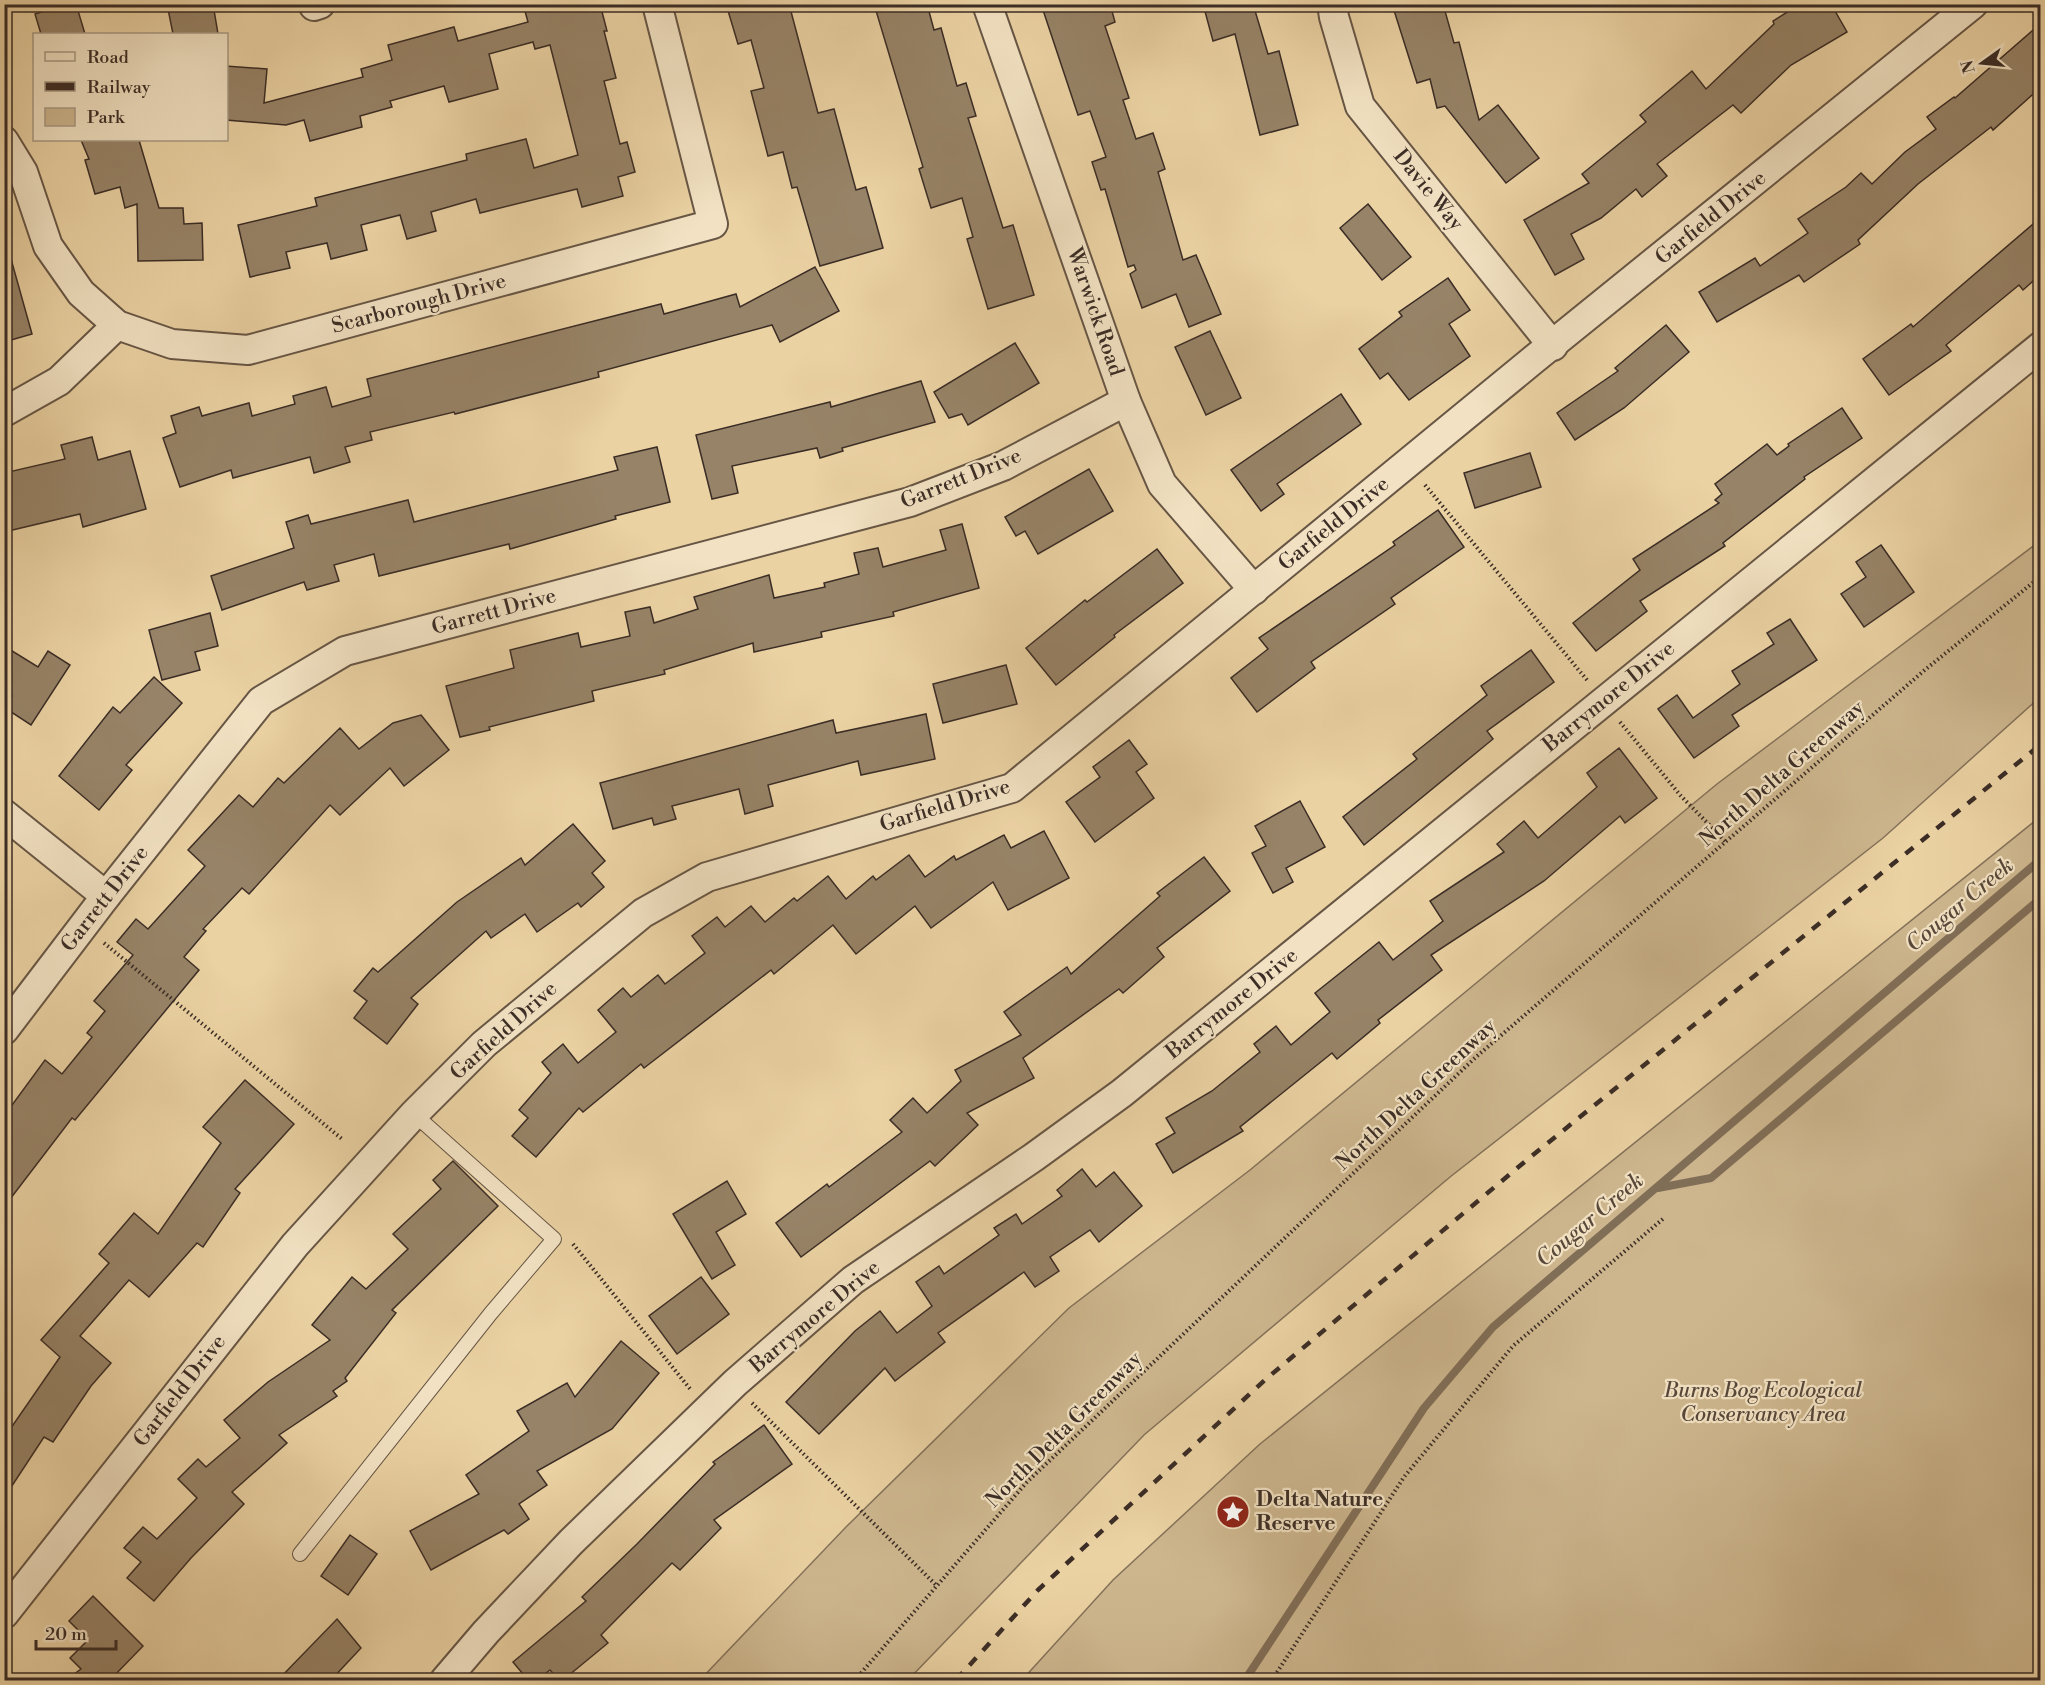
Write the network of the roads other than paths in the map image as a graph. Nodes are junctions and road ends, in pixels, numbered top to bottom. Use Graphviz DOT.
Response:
graph roads {
  1 [pos="657,4"];
  2 [pos="987,4"];
  3 [pos="1973,4"];
  4 [pos="1333,11"];
  5 [pos="4,141"];
  6 [pos="117,325"];
  7 [pos="1553,346"];
  8 [pos="2040,347"];
  9 [pos="1126,401"];
  10 [pos="4,412"];
  11 [pos="1254,590"];
  12 [pos="4,814"];
  13 [pos="106,896"];
  14 [pos="4,1030"];
  15 [pos="414,1114"];
  16 [pos="300,1554"];
  17 [pos="4,1614"];
  18 [pos="445,1680"];
  1 -- 6 [label="street, Scarborough Drive"];
  2 -- 9 [label="street, Warwick Road"];
  3 -- 7 [label="street, Garfield Drive"];
  4 -- 7 [label="street, Davie Way"];
  5 -- 6 [label="street, Scarborough Drive"];
  6 -- 10 [label="street"];
  7 -- 11 [label="street, Garfield Drive"];
  8 -- 18 [label="street, Barrymore Drive"];
  9 -- 11 [label="street, Warwick Road"];
  9 -- 13 [label="street, Garrett Drive"];
  11 -- 15 [label="street, Garfield Drive"];
  12 -- 13 [label="street"];
  13 -- 14 [label="street, Garrett Drive"];
  15 -- 16 [label="lane"];
  15 -- 17 [label="street, Garfield Drive"];
}
